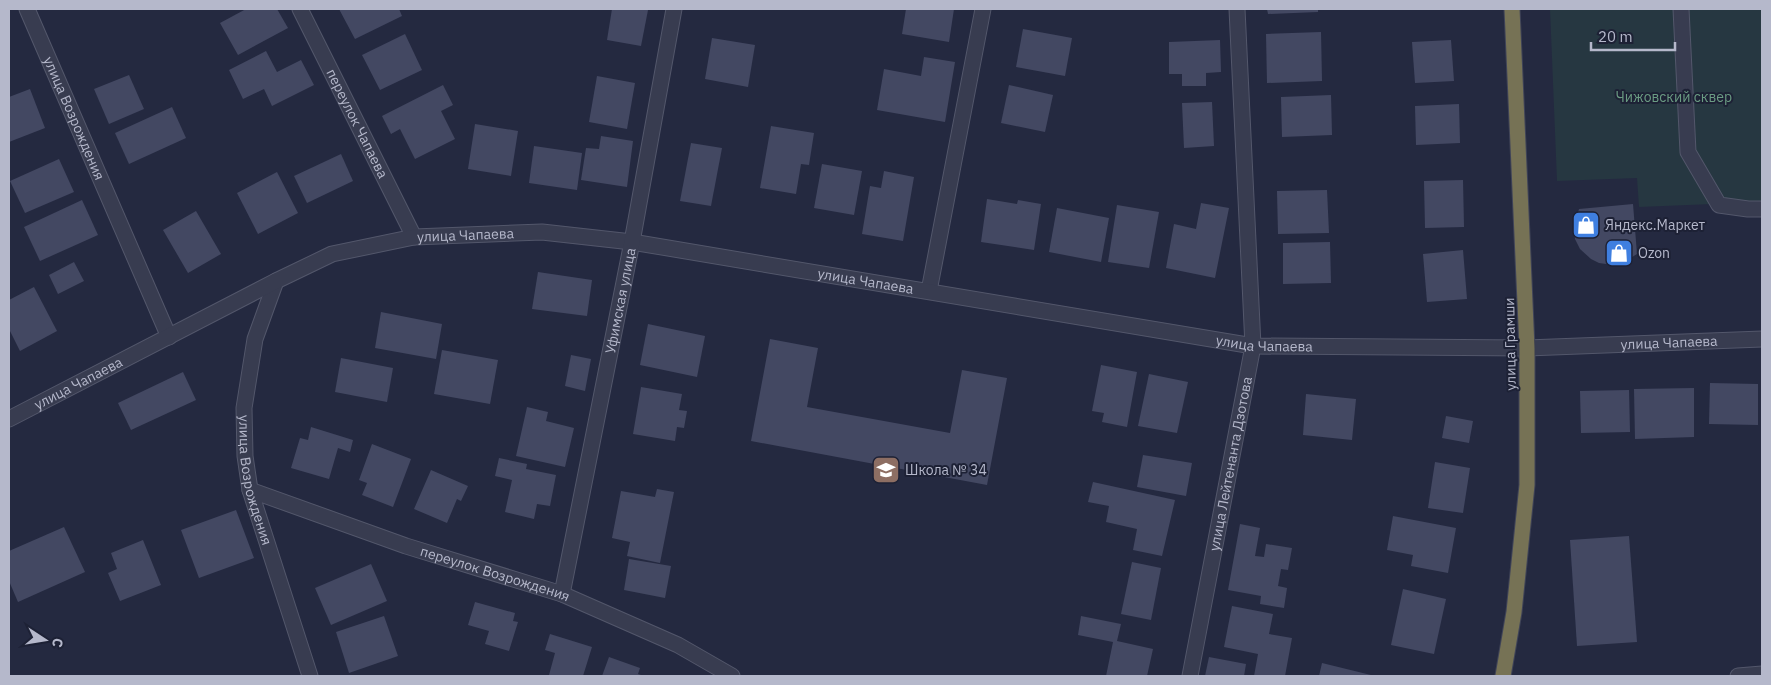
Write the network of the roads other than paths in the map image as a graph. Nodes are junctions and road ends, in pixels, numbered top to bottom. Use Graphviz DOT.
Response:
graph roads {
  1 [pos="26,9"];
  2 [pos="300,9"];
  3 [pos="674,9"];
  4 [pos="983,9"];
  5 [pos="1237,9"];
  6 [pos="1512,9"];
  7 [pos="1681,9"];
  8 [pos="1762,209"];
  9 [pos="414,236"];
  10 [pos="632,242"];
  11 [pos="276,281"];
  12 [pos="928,291"];
  13 [pos="169,337"];
  14 [pos="1762,340"];
  15 [pos="1253,346"];
  16 [pos="1527,348"];
  17 [pos="9,419"];
  18 [pos="250,490"];
  19 [pos="562,594"];
  20 [pos="1762,674"];
  21 [pos="310,676"];
  22 [pos="732,676"];
  23 [pos="1190,676"];
  24 [pos="1502,676"];
  25 [pos="1738,676"];
  1 -- 13 [label="street, улица Возрождения"];
  2 -- 9 [label="street, переулок Чапаева"];
  3 -- 10 [label="street, Уфимская улица"];
  4 -- 12 [label="street"];
  5 -- 15 [label="street, улица Лейтенанта Дзотова"];
  6 -- 16 [label="highway, улица Грамши"];
  7 -- 8 [label="street"];
  9 -- 10 [label="street, улица Чапаева"];
  9 -- 11 [label="street, улица Чапаева"];
  10 -- 12 [label="street, улица Чапаева"];
  10 -- 19 [label="street, Уфимская улица"];
  11 -- 13 [label="street, улица Чапаева"];
  11 -- 18 [label="street, улица Возрождения"];
  12 -- 15 [label="street, улица Чапаева"];
  13 -- 17 [label="street, улица Чапаева"];
  14 -- 16 [label="street, улица Чапаева"];
  15 -- 16 [label="street, улица Чапаева"];
  15 -- 23 [label="street, улица Лейтенанта Дзотова"];
  16 -- 24 [label="highway, улица Грамши"];
  18 -- 19 [label="street, переулок Возрождения"];
  18 -- 21 [label="street, улица Возрождения"];
  19 -- 22 [label="street, переулок Возрождения"];
  20 -- 25 [label="street"];
}
